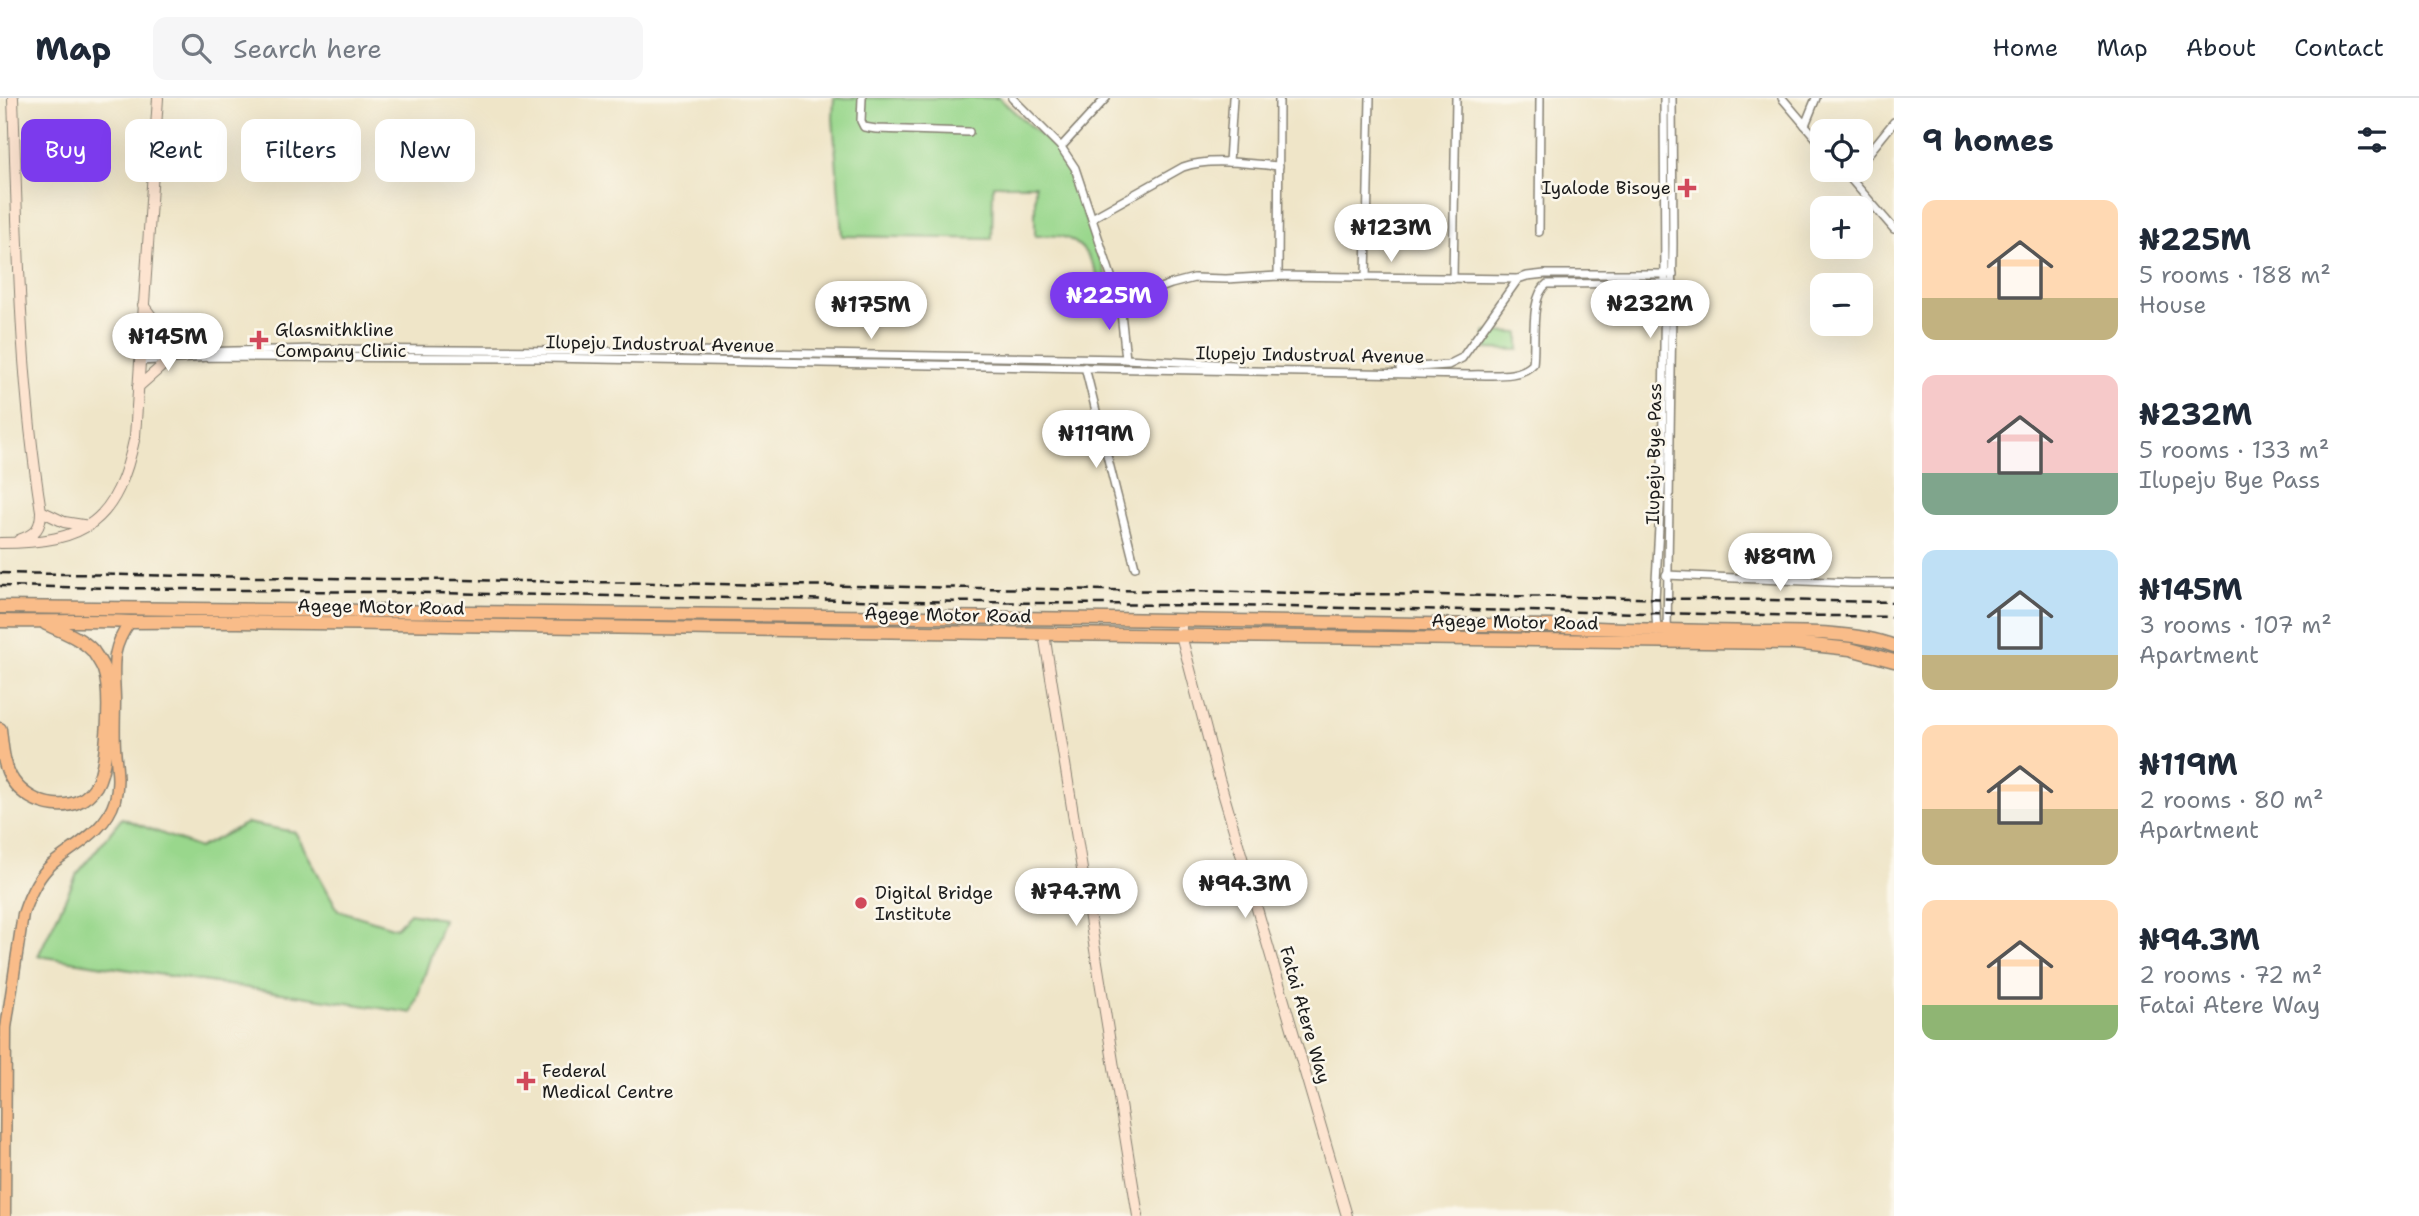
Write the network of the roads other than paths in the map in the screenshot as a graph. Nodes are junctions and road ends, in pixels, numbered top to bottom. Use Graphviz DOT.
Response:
graph roads {
  1 [pos="13,98"];
  2 [pos="158,98"];
  3 [pos="862,98"];
  4 [pos="1012,98"];
  5 [pos="1106,98"];
  6 [pos="1233,98"];
  7 [pos="1279,98"];
  8 [pos="1370,98"];
  9 [pos="1456,98"];
  10 [pos="1540,98"];
  11 [pos="1664,98"];
  12 [pos="1672,98"];
  13 [pos="1782,98"];
  14 [pos="1816,98"];
  15 [pos="1894,122"];
  16 [pos="1805,125"];
  17 [pos="1810,131"];
  18 [pos="969,132"];
  19 [pos="1061,147"];
  20 [pos="1873,148"];
  21 [pos="1229,162"];
  22 [pos="1279,166"];
  23 [pos="1853,182"];
  24 [pos="1092,218"];
  25 [pos="1894,229"];
  26 [pos="1539,232"];
  27 [pos="1668,274"];
  28 [pos="1278,276"];
  29 [pos="1366,277"];
  30 [pos="1453,279"];
  31 [pos="1518,279"];
  32 [pos="1669,283"];
  33 [pos="1120,303"];
  34 [pos="143,305"];
  35 [pos="140,349"];
  36 [pos="182,351"];
  37 [pos="170,359"];
  38 [pos="1126,359"];
  39 [pos="140,361"];
  40 [pos="1085,367"];
  41 [pos="138,387"];
  42 [pos="41,511"];
  43 [pos="90,526"];
  44 [pos="0,542"];
  45 [pos="12,543"];
  46 [pos="1135,567"];
  47 [pos="1666,575"];
  48 [pos="1894,583"];
  49 [pos="0,607"];
  50 [pos="298,617"];
  51 [pos="1181,620"];
  52 [pos="0,621"];
  53 [pos="42,622"];
  54 [pos="130,622"];
  55 [pos="1044,634"];
  56 [pos="1181,635"];
  57 [pos="1662,636"];
  58 [pos="1894,646"];
  59 [pos="1894,661"];
  60 [pos="0,729"];
  61 [pos="5,1216"];
  62 [pos="1138,1216"];
  63 [pos="1347,1216"];
  1 -- 42 [label="street"];
  2 -- 34 [label="street"];
  3 -- 18 [label="street"];
  4 -- 19 [label="street"];
  5 -- 19 [label="street"];
  6 -- 21 [label="street"];
  7 -- 22 [label="street"];
  8 -- 29 [label="street"];
  9 -- 30 [label="street"];
  10 -- 26 [label="street"];
  11 -- 27 [label="street, Ilupeju Bye Pass"];
  12 -- 27 [label="street, Ilupeju Bye Pass"];
  13 -- 16 [label="street"];
  14 -- 16 [label="street"];
  15 -- 20 [label="street"];
  16 -- 17 [label="street"];
  19 -- 24 [label="street"];
  21 -- 22 [label="street"];
  21 -- 24 [label="street"];
  22 -- 28 [label="street"];
  23 -- 25 [label="street"];
  24 -- 33 [label="street"];
  27 -- 31 [label="street"];
  27 -- 32 [label="street, Ilupeju Bye Pass"];
  28 -- 29 [label="street"];
  28 -- 33 [label="street"];
  29 -- 30 [label="street"];
  30 -- 31 [label="street"];
  31 -- 38 [label="street, Ilupeju Industrual Avenue"];
  32 -- 40 [label="street, Ilupeju Industrual Avenue"];
  32 -- 47 [label="street, Ilupeju Bye Pass"];
  32 -- 57 [label="street, Ilupeju Bye Pass"];
  33 -- 38 [label="street"];
  34 -- 35 [label="street"];
  34 -- 36 [label="street"];
  35 -- 36 [label="street, Ilupeju Industrual Avenue"];
  35 -- 39 [label="street"];
  36 -- 38 [label="street, Ilupeju Industrual Avenue"];
  37 -- 39 [label="street, Ilupeju Industrual Avenue"];
  37 -- 40 [label="street, Ilupeju Industrual Avenue"];
  37 -- 41 [label="street"];
  39 -- 41 [label="street"];
  40 -- 46 [label="street"];
  41 -- 43 [label="street"];
  42 -- 43 [label="street"];
  42 -- 45 [label="street"];
  43 -- 45 [label="street"];
  44 -- 45 [label="street"];
  47 -- 48 [label="street"];
  47 -- 57 [label="street, Ilupeju Bye Pass"];
  49 -- 50 [label="highway, Agege Motor Road"];
  50 -- 51 [label="highway, Agege Motor Road"];
  50 -- 54 [label="highway, Agege Motor Road"];
  50 -- 55 [label="highway, Agege Motor Road"];
  51 -- 56 [label="street, Fatai Atere Way"];
  51 -- 57 [label="highway, Agege Motor Road"];
  52 -- 53 [label="highway, Agege Motor Road"];
  53 -- 54 [label="highway, Agege Motor Road"];
  53 -- 60 [label="highway"];
  54 -- 61 [label="main road"];
  55 -- 56 [label="highway, Agege Motor Road"];
  55 -- 62 [label="street"];
  56 -- 57 [label="highway, Agege Motor Road"];
  56 -- 63 [label="street, Fatai Atere Way"];
  57 -- 58 [label="highway, Agege Motor Road"];
  57 -- 59 [label="highway, Agege Motor Road"];
}
